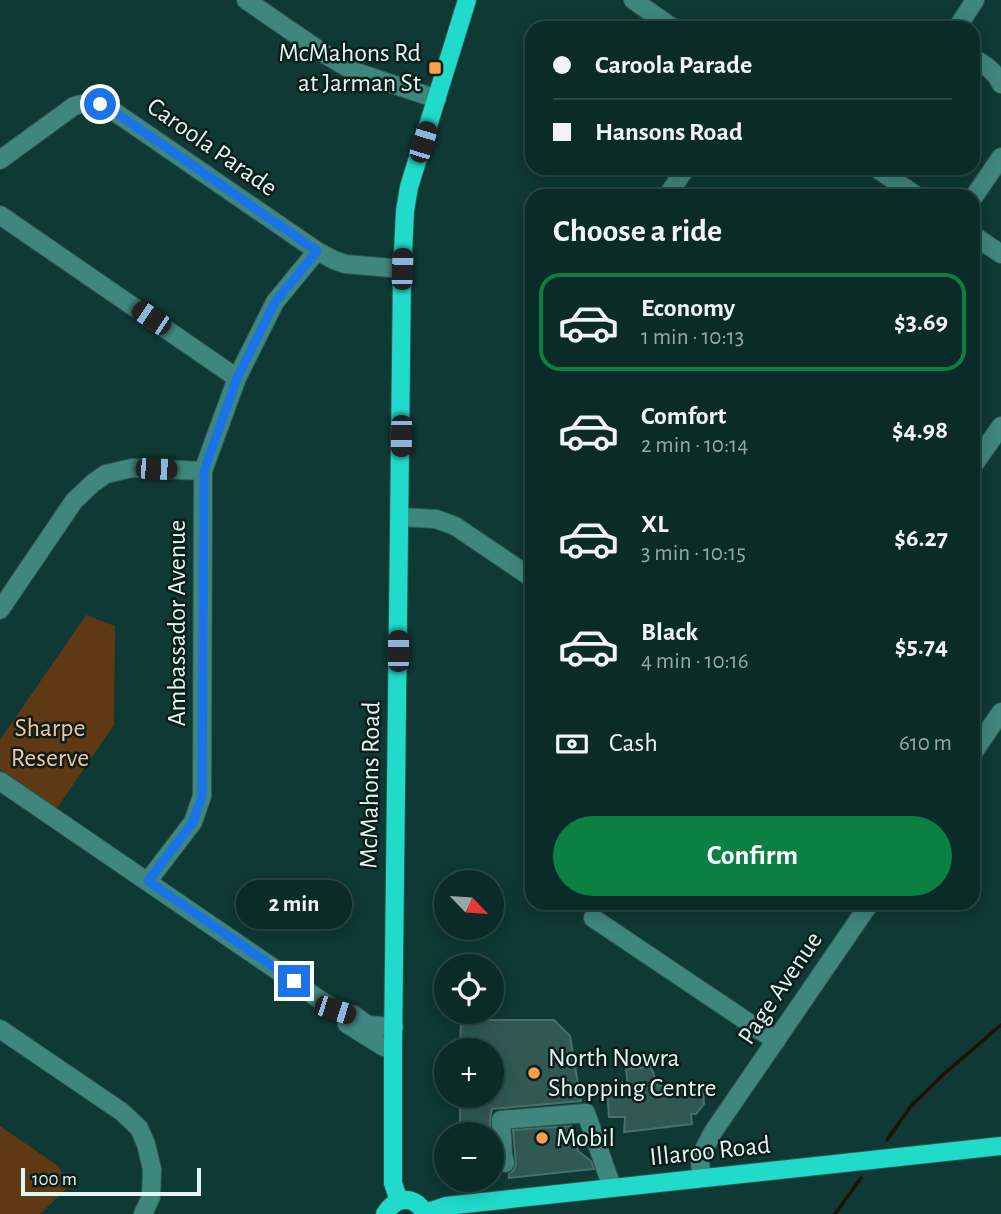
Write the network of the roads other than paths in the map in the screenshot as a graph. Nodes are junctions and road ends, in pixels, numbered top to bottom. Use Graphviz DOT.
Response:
graph roads {
  1 [pos="246,0"];
  2 [pos="467,0"];
  3 [pos="633,0"];
  4 [pos="975,0"];
  5 [pos="663,21"];
  6 [pos="962,21"];
  7 [pos="980,62"];
  8 [pos="1001,83"];
  9 [pos="437,99"];
  10 [pos="1001,157"];
  11 [pos="0,160"];
  12 [pos="886,175"];
  13 [pos="907,189"];
  14 [pos="979,189"];
  15 [pos="0,215"];
  16 [pos="980,240"];
  17 [pos="317,251"];
  18 [pos="1001,254"];
  19 [pos="402,269"];
  20 [pos="237,378"];
  21 [pos="1001,426"];
  22 [pos="981,440"];
  23 [pos="204,471"];
  24 [pos="400,517"];
  25 [pos="525,573"];
  26 [pos="0,610"];
  27 [pos="1001,712"];
  28 [pos="980,743"];
  29 [pos="0,781"];
  30 [pos="148,881"];
  31 [pos="865,910"];
  32 [pos="593,918"];
  33 [pos="335,1010"];
  34 [pos="394,1027"];
  35 [pos="0,1029"];
  36 [pos="776,1041"];
  37 [pos="393,1047"];
  38 [pos="1001,1146"];
  39 [pos="505,1163"];
  40 [pos="701,1177"];
  41 [pos="612,1187"];
  42 [pos="399,1201"];
  43 [pos="425,1213"];
  44 [pos="144,1214"];
  45 [pos="385,1214"];
  1 -- 9 [label="street"];
  2 -- 9 [label="main road, McMahons Road"];
  3 -- 5 [label="street"];
  4 -- 6 [label="street"];
  7 -- 8 [label="street"];
  9 -- 19 [label="main road, McMahons Road"];
  10 -- 14 [label="street"];
  11 -- 17 [label="street, Caroola Parade"];
  12 -- 13 [label="street"];
  15 -- 20 [label="street"];
  16 -- 18 [label="street"];
  17 -- 19 [label="street, Caroola Parade"];
  17 -- 20 [label="street, Ambassador Avenue"];
  19 -- 24 [label="main road, McMahons Road"];
  20 -- 23 [label="street, Ambassador Avenue"];
  21 -- 22 [label="street"];
  23 -- 26 [label="street"];
  23 -- 30 [label="street, Ambassador Avenue"];
  24 -- 25 [label="street"];
  24 -- 34 [label="main road, McMahons Road"];
  27 -- 28 [label="street"];
  29 -- 30 [label="street"];
  30 -- 33 [label="street"];
  31 -- 36 [label="street, Page Avenue"];
  32 -- 36 [label="street"];
  33 -- 34 [label="street"];
  33 -- 37 [label="street"];
  34 -- 37 [label="main road, McMahons Road"];
  35 -- 44 [label="street"];
  36 -- 40 [label="street, Page Avenue"];
  37 -- 42 [label="main road, McMahons Road"];
  38 -- 40 [label="main road, Illaroo Road"];
  39 -- 41 [label="street"];
  40 -- 41 [label="main road, Illaroo Road"];
  41 -- 43 [label="main road, Illaroo Road"];
  42 -- 43 [label="main road"];
  42 -- 45 [label="main road"];
}
